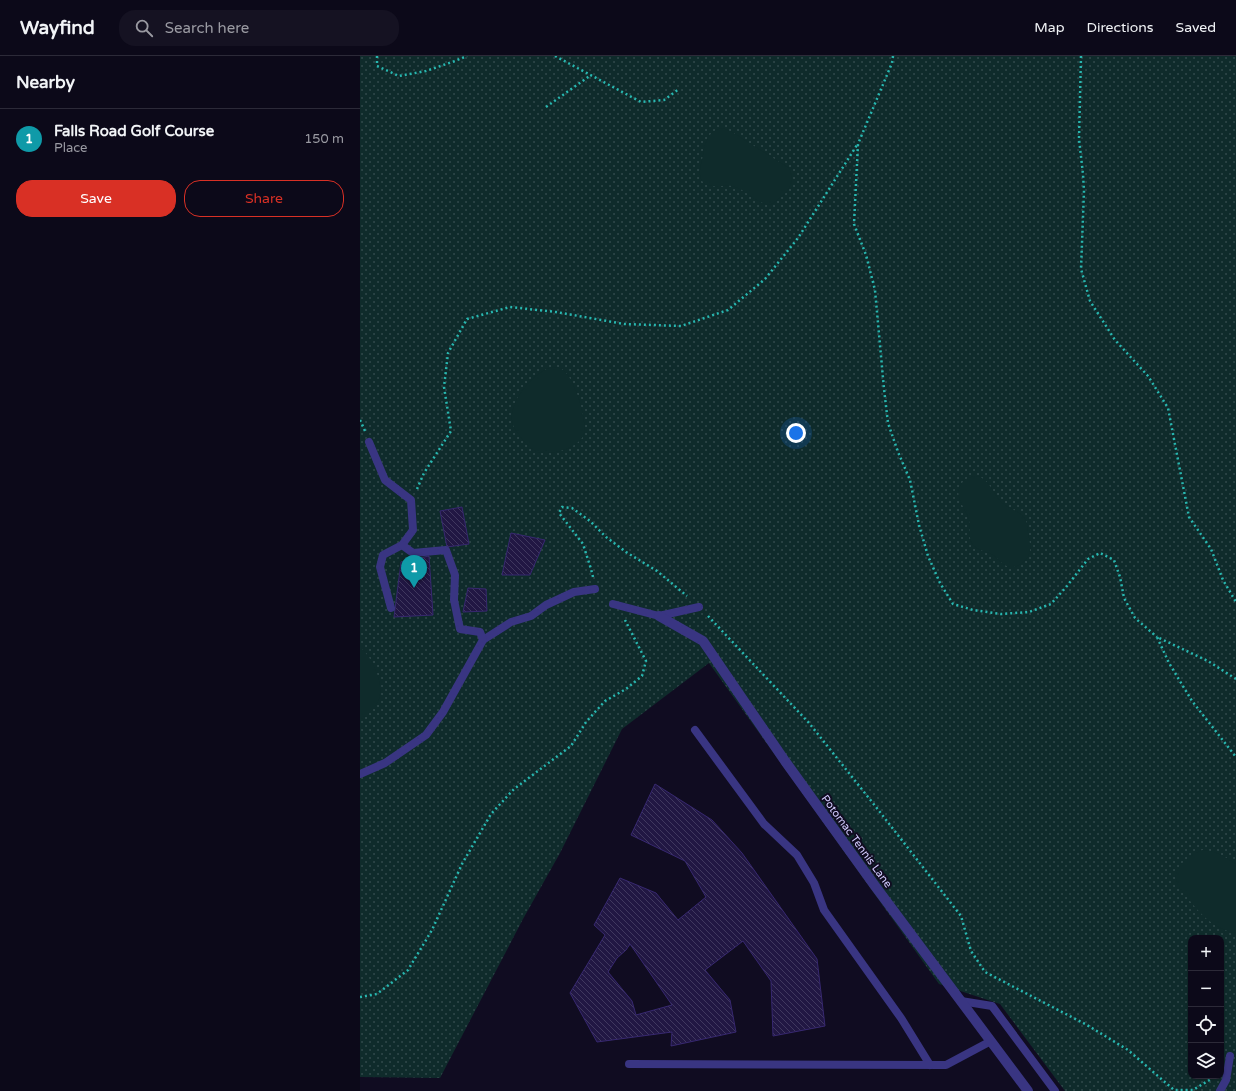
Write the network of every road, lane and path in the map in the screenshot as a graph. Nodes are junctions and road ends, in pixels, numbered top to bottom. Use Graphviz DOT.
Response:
graph roads {
  1 [pos="377,56"];
  2 [pos="467,56"];
  3 [pos="555,56"];
  4 [pos="893,56"];
  5 [pos="1081,56"];
  6 [pos="591,75"];
  7 [pos="679,89"];
  8 [pos="546,107"];
  9 [pos="858,144"];
  10 [pos="369,442"];
  11 [pos="411,500"];
  12 [pos="402,545"];
  13 [pos="595,589"];
  14 [pos="1236,602"];
  15 [pos="613,604"];
  16 [pos="699,607"];
  17 [pos="391,608"];
  18 [pos="659,616"];
  19 [pos="1157,637"];
  20 [pos="483,640"];
  21 [pos="1236,679"];
  22 [pos="695,730"];
  23 [pos="1236,757"];
  24 [pos="360,774"];
  25 [pos="961,1001"];
  26 [pos="990,1041"];
  27 [pos="1230,1056"];
  28 [pos="629,1064"];
  29 [pos="930,1065"];
  30 [pos="1028,1091"];
  31 [pos="1055,1091"];
  32 [pos="1220,1091"];
  1 -- 2 [label="path"];
  3 -- 6 [label="path"];
  4 -- 9 [label="path"];
  5 -- 14 [label="path"];
  6 -- 7 [label="path"];
  6 -- 8 [label="path"];
  9 -- 11 [label="path"];
  9 -- 19 [label="path"];
  10 -- 11 [label="lane"];
  11 -- 12 [label="lane"];
  12 -- 17 [label="lane"];
  12 -- 20 [label="lane"];
  13 -- 20 [label="lane"];
  15 -- 18 [label="lane"];
  16 -- 18 [label="lane"];
  18 -- 25 [label="street, Potomac Tennis Lane"];
  19 -- 21 [label="path"];
  19 -- 23 [label="path"];
  20 -- 24 [label="lane"];
  22 -- 29 [label="lane"];
  25 -- 26 [label="street, Potomac Tennis Lane"];
  25 -- 31 [label="lane"];
  26 -- 29 [label="lane"];
  26 -- 30 [label="street, Potomac Tennis Lane"];
  27 -- 32 [label="lane"];
  28 -- 29 [label="lane"];
}
